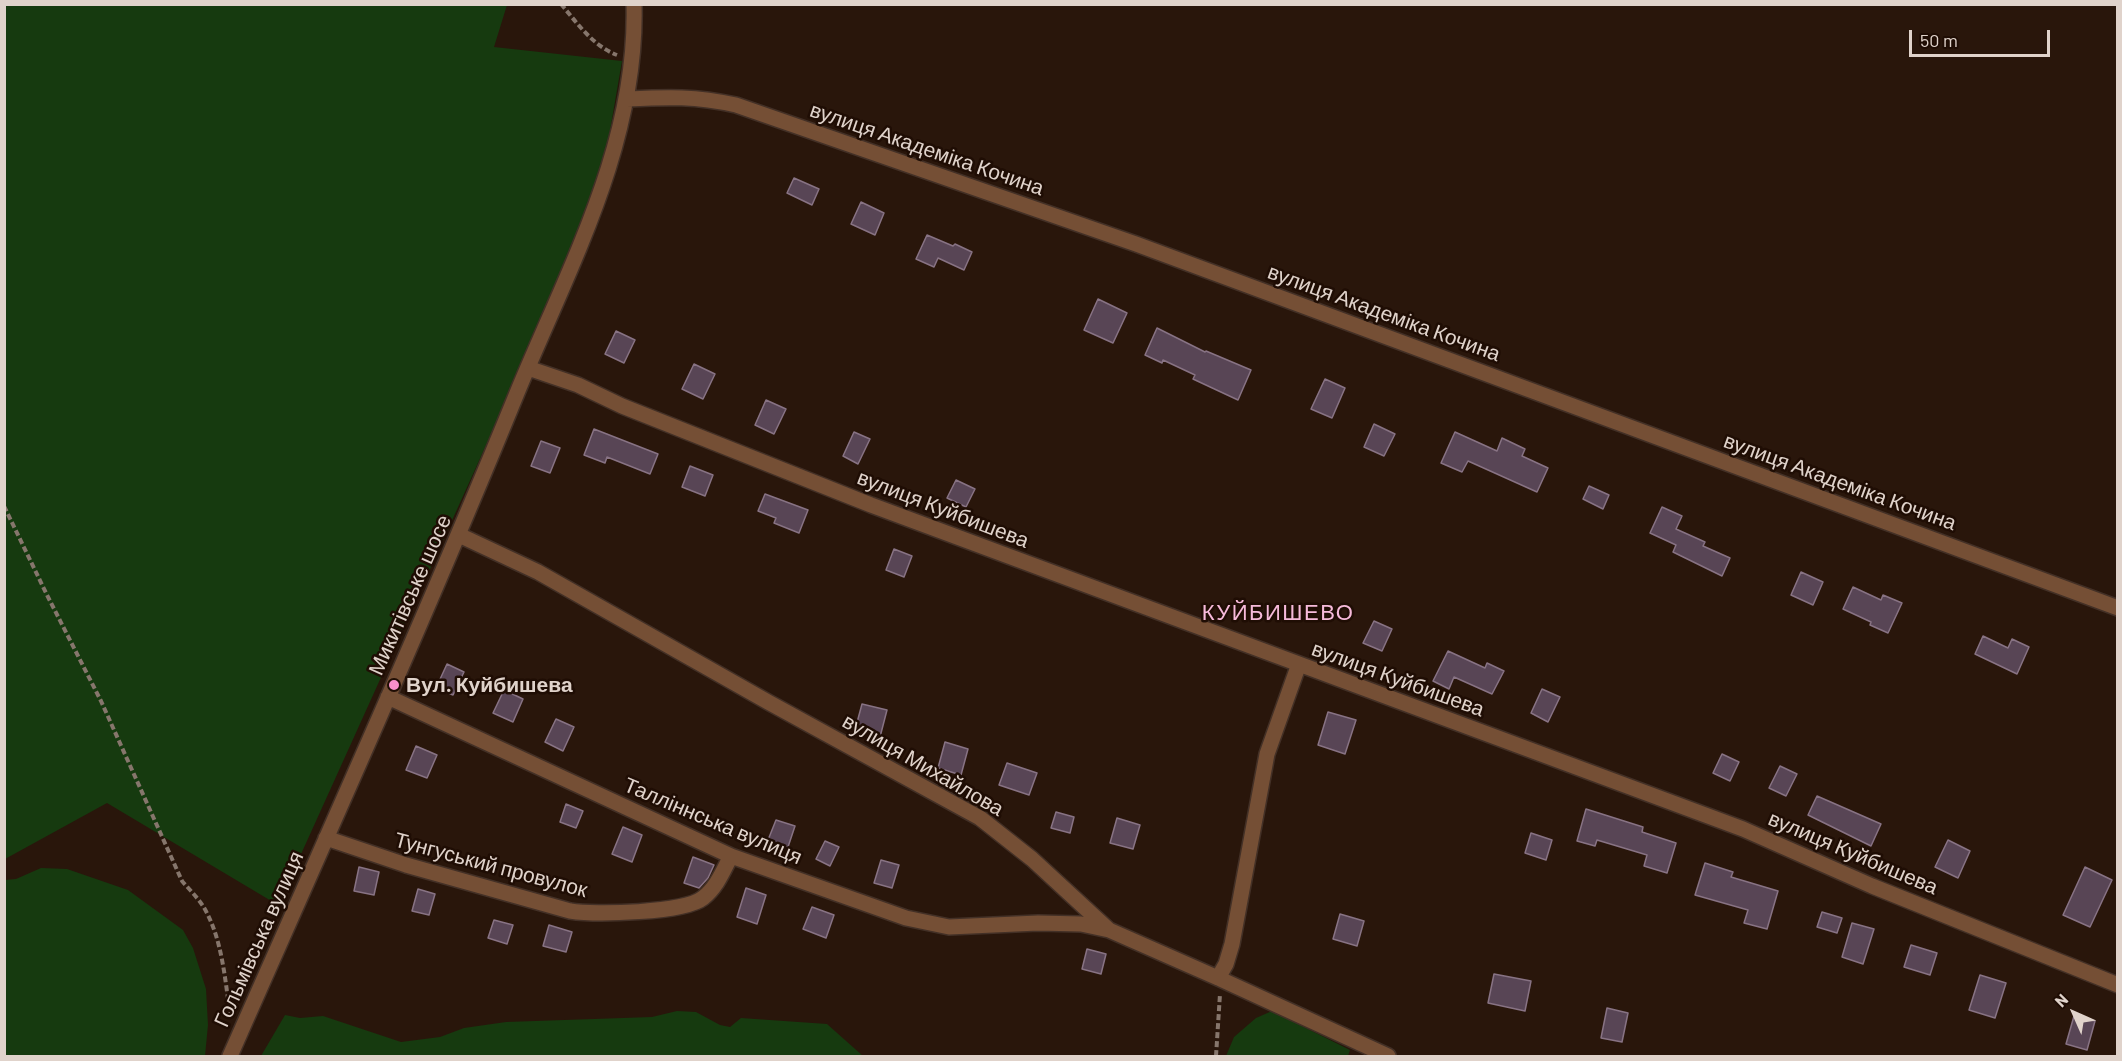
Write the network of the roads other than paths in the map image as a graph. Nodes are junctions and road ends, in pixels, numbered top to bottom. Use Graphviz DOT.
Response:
graph roads {
  1 [pos="634,4"];
  2 [pos="627,99"];
  3 [pos="528,368"];
  4 [pos="459,535"];
  5 [pos="2118,608"];
  6 [pos="1299,664"];
  7 [pos="388,697"];
  8 [pos="326,838"];
  9 [pos="732,856"];
  10 [pos="1109,930"];
  11 [pos="1219,979"];
  12 [pos="2118,985"];
  13 [pos="230,1056"];
  14 [pos="1388,1056"];
  1 -- 2 [label="street, Микитівське шосе"];
  2 -- 3 [label="street, Микитівське шосе"];
  2 -- 5 [label="street, вулиця Академіка Кочина"];
  3 -- 4 [label="street, Микитівське шосе"];
  3 -- 6 [label="street, вулиця Куйбишева"];
  4 -- 7 [label="street, Микитівське шосе"];
  4 -- 10 [label="street, вулиця Михайлова"];
  6 -- 11 [label="street"];
  6 -- 12 [label="street, вулиця Куйбишева"];
  7 -- 8 [label="street, Микитівське шосе"];
  7 -- 9 [label="street, Талліннська вулиця"];
  8 -- 9 [label="street, Тунгуський провулок"];
  8 -- 13 [label="street, Гольмівська вулиця"];
  9 -- 10 [label="street, Талліннська вулиця"];
  10 -- 11 [label="street, вулиця Михайлова"];
  11 -- 14 [label="street, вулиця Михайлова"];
}
